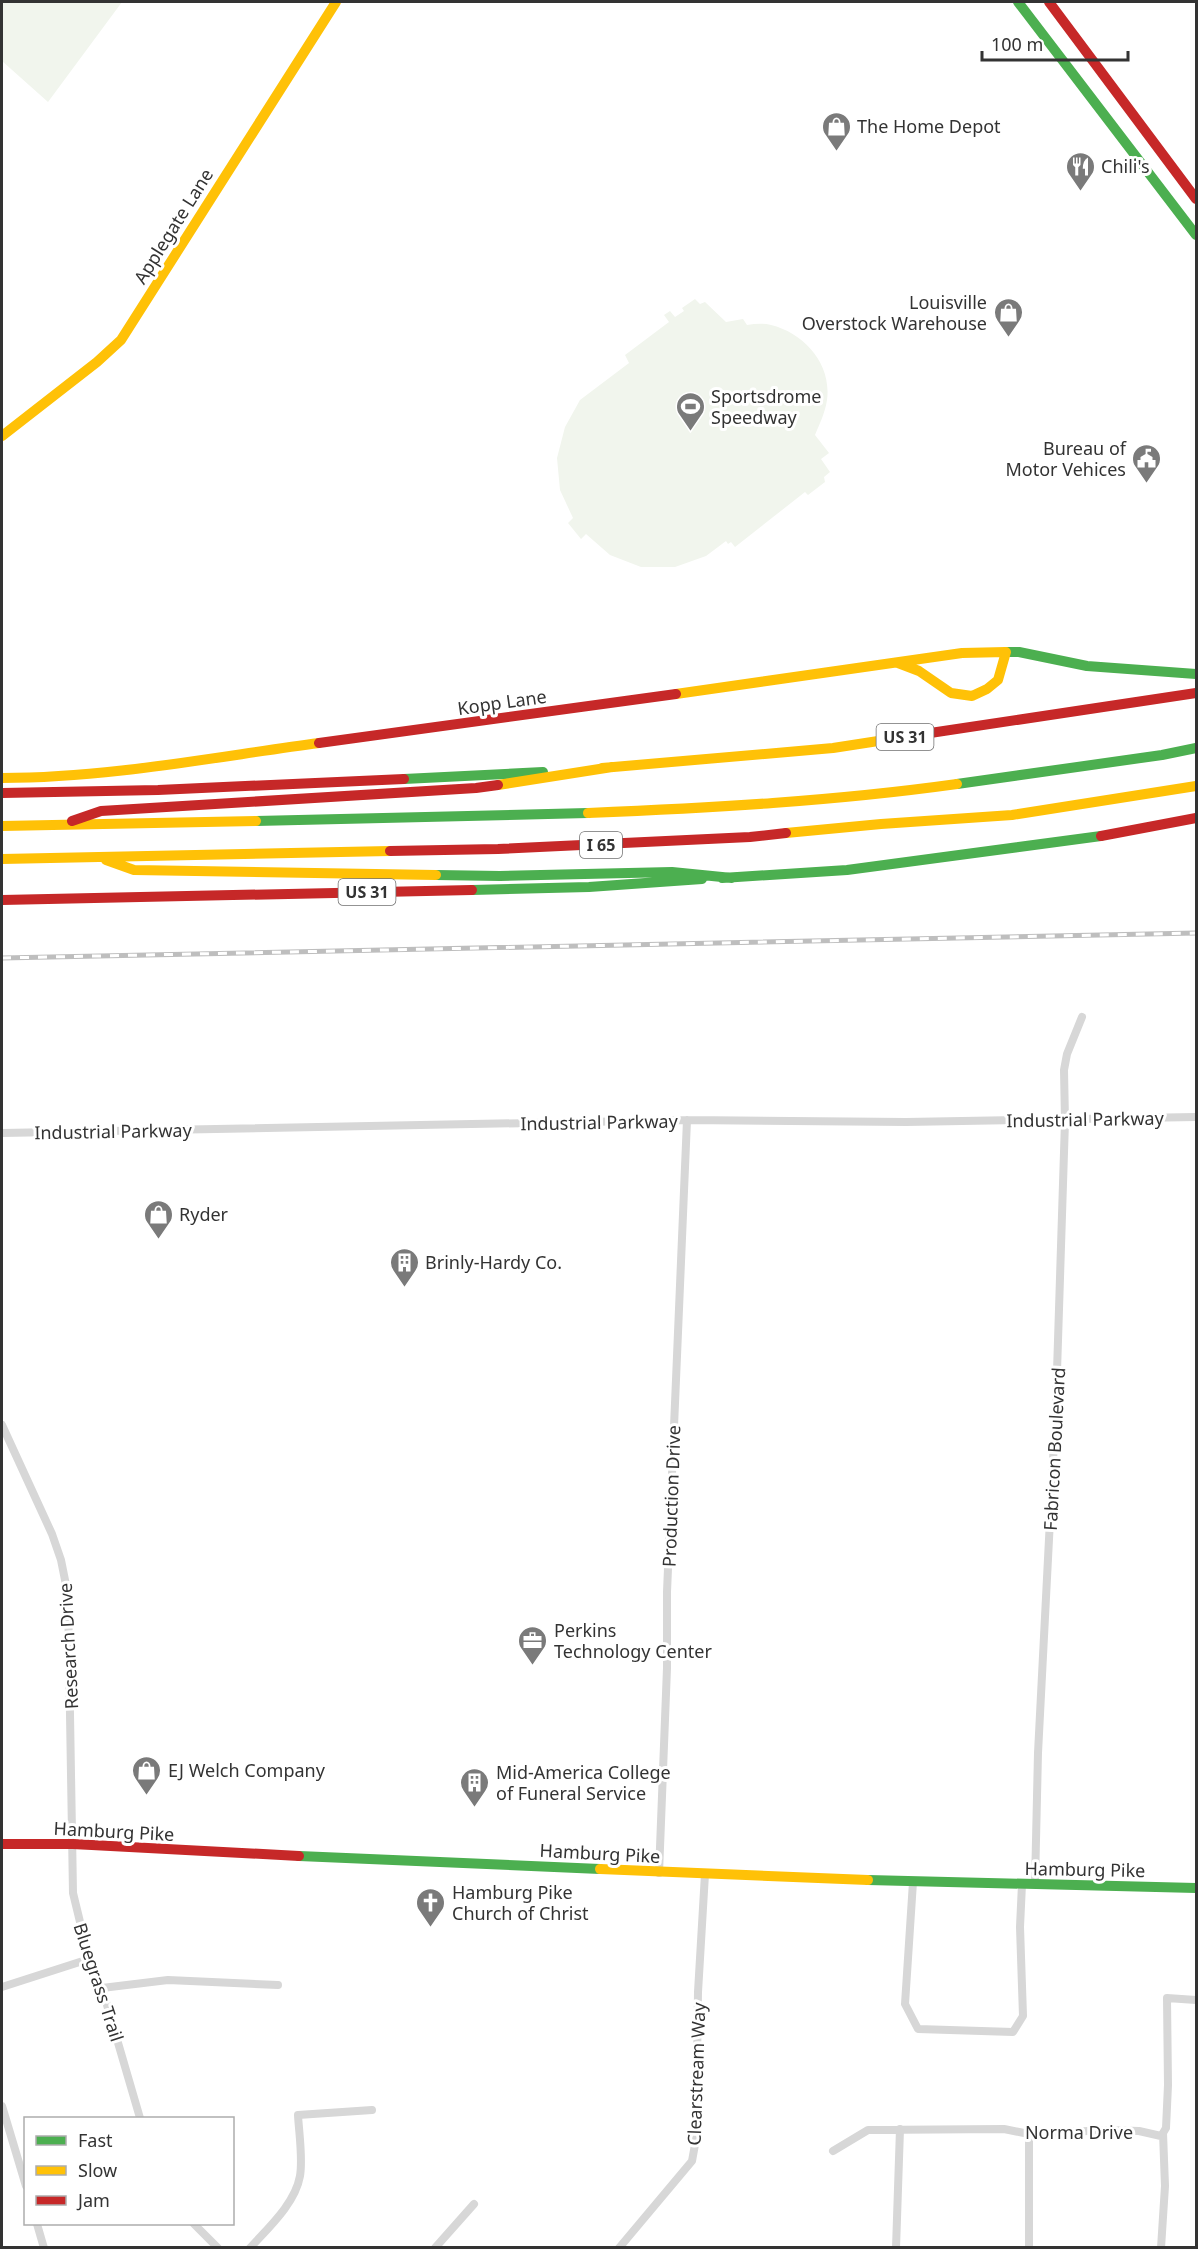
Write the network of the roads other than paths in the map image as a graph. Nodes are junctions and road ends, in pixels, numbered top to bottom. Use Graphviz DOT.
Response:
graph roads {
  1 [pos="336,2"];
  2 [pos="1018,2"];
  3 [pos="1049,2"];
  4 [pos="1197,199"];
  5 [pos="1197,236"];
  6 [pos="2,435"];
  7 [pos="1006,652"];
  8 [pos="898,663"];
  9 [pos="1197,674"];
  10 [pos="1197,693"];
  11 [pos="1197,748"];
  12 [pos="612,767"];
  13 [pos="2,778"];
  14 [pos="1197,786"];
  15 [pos="2,794"];
  16 [pos="1197,818"];
  17 [pos="61,825"];
  18 [pos="2,826"];
  19 [pos="98,857"];
  20 [pos="2,860"];
  21 [pos="732,878"];
  22 [pos="2,900"];
  23 [pos="1082,1017"];
  24 [pos="1197,1117"];
  25 [pos="687,1120"];
  26 [pos="1065,1121"];
  27 [pos="2,1133"];
  28 [pos="2,1425"];
  29 [pos="2,1844"];
  30 [pos="73,1844"];
  31 [pos="659,1873"];
  32 [pos="705,1874"];
  33 [pos="913,1882"];
  34 [pos="1022,1884"];
  35 [pos="1035,1884"];
  36 [pos="1197,1888"];
  37 [pos="89,1959"];
  38 [pos="278,1985"];
  39 [pos="2,1987"];
  40 [pos="102,1988"];
  41 [pos="1197,2001"];
  42 [pos="2,2106"];
  43 [pos="372,2110"];
  44 [pos="140,2117"];
  45 [pos="900,2129"];
  46 [pos="1163,2133"];
  47 [pos="1029,2134"];
  48 [pos="833,2151"];
  49 [pos="24,2179"];
  50 [pos="474,2204"];
  51 [pos="38,2225"];
  52 [pos="196,2225"];
  53 [pos="623,2246"];
  54 [pos="44,2247"];
  55 [pos="218,2247"];
  56 [pos="250,2247"];
  57 [pos="435,2247"];
  58 [pos="896,2247"];
  59 [pos="1029,2247"];
  60 [pos="1161,2247"];
  1 -- 6 [label="main road, Applegate Lane"];
  2 -- 5 [label="main road"];
  3 -- 4 [label="main road"];
  7 -- 8 [label="main road, Kopp Lane"];
  7 -- 8 [label="main road"];
  7 -- 9 [label="main road, Kopp Lane"];
  8 -- 13 [label="main road, Kopp Lane"];
  10 -- 12 [label="main road, US 31"];
  11 -- 17 [label="main road, I 65"];
  12 -- 15 [label="main road, US 31"];
  12 -- 17 [label="main road"];
  14 -- 19 [label="main road, I 65"];
  16 -- 21 [label="main road, US 31"];
  17 -- 18 [label="main road, I 65"];
  19 -- 20 [label="main road, I 65"];
  19 -- 21 [label="main road"];
  21 -- 22 [label="main road, US 31"];
  23 -- 26 [label="street, Fabricon Boulevard"];
  24 -- 26 [label="street, Industrial Parkway"];
  25 -- 26 [label="street, Industrial Parkway"];
  25 -- 27 [label="street, Industrial Parkway"];
  25 -- 31 [label="street, Production Drive"];
  26 -- 35 [label="street, Fabricon Boulevard"];
  28 -- 30 [label="street, Research Drive"];
  29 -- 30 [label="main road, Hamburg Pike"];
  30 -- 31 [label="main road, Hamburg Pike"];
  30 -- 37 [label="street, Bluegrass Trail"];
  31 -- 32 [label="main road, Hamburg Pike"];
  32 -- 33 [label="main road, Hamburg Pike"];
  32 -- 53 [label="street, Clearstream Way"];
  33 -- 34 [label="main road, Hamburg Pike"];
  33 -- 34 [label="street"];
  34 -- 35 [label="main road, Hamburg Pike"];
  35 -- 36 [label="main road, Hamburg Pike"];
  37 -- 39 [label="street"];
  37 -- 40 [label="street, Bluegrass Trail"];
  38 -- 40 [label="street"];
  40 -- 44 [label="street, Bluegrass Trail"];
  41 -- 46 [label="street"];
  42 -- 49 [label="street"];
  43 -- 56 [label="street"];
  45 -- 47 [label="street, Norma Drive"];
  45 -- 48 [label="street, Norma Drive"];
  45 -- 58 [label="street"];
  46 -- 47 [label="street, Norma Drive"];
  46 -- 60 [label="street"];
  47 -- 59 [label="street"];
  50 -- 57 [label="street"];
  51 -- 54 [label="street"];
  52 -- 55 [label="street"];
}
